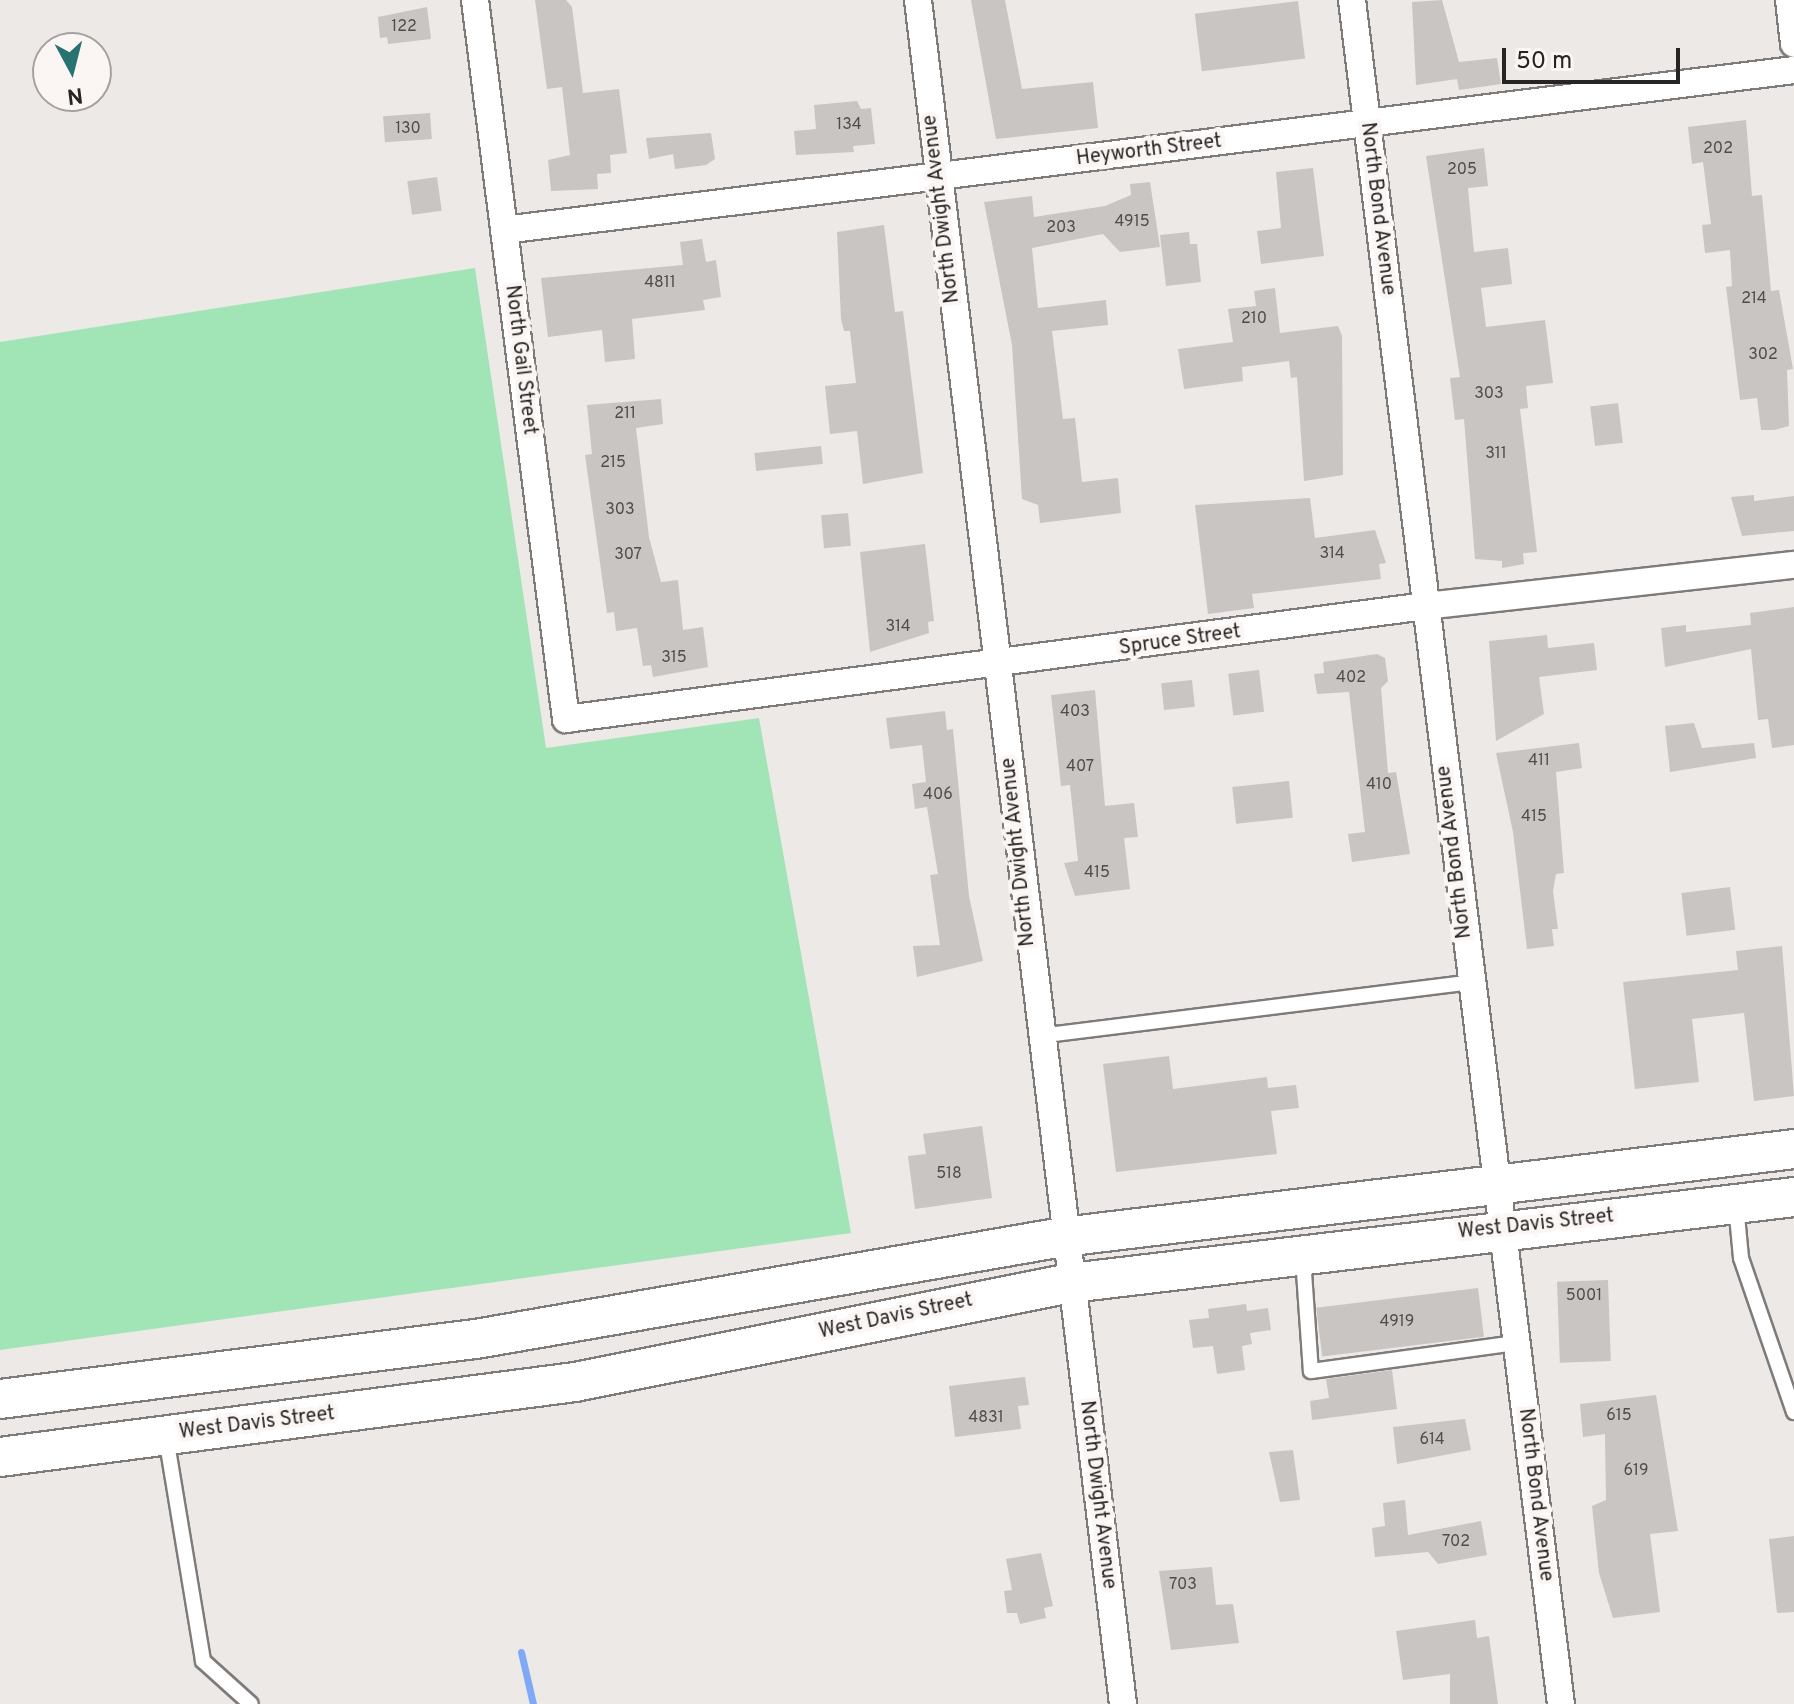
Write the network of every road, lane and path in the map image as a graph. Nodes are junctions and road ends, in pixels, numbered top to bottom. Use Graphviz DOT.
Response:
graph roads {
  1 [pos="475,0"];
  2 [pos="918,0"];
  3 [pos="1352,0"];
  4 [pos="1789,0"];
  5 [pos="1794,44"];
  6 [pos="1794,70"];
  7 [pos="1366,124"];
  8 [pos="938,178"];
  9 [pos="504,230"];
  10 [pos="1794,565"];
  11 [pos="1426,606"];
  12 [pos="998,666"];
  13 [pos="566,719"];
  14 [pos="1471,982"];
  15 [pos="1039,1036"];
  16 [pos="1794,1149"];
  17 [pos="1498,1184"];
  18 [pos="1794,1197"];
  19 [pos="1735,1204"];
  20 [pos="1503,1228"];
  21 [pos="1063,1237"];
  22 [pos="1302,1251"];
  23 [pos="1071,1283"];
  24 [pos="1516,1343"];
  25 [pos="0,1399"];
  26 [pos="1794,1412"];
  27 [pos="166,1435"];
  28 [pos="0,1457"];
  29 [pos="251,1704"];
  30 [pos="1123,1704"];
  31 [pos="1561,1704"];
  1 -- 9 [label="street, North Gail Street"];
  2 -- 8 [label="street, North Dwight Avenue"];
  3 -- 7 [label="street, North Bond Avenue"];
  4 -- 5 [label="street"];
  6 -- 7 [label="street, Heyworth Street"];
  7 -- 8 [label="street, Heyworth Street"];
  7 -- 11 [label="street, North Bond Avenue"];
  8 -- 9 [label="street, Heyworth Street"];
  8 -- 12 [label="street, North Dwight Avenue"];
  9 -- 13 [label="street, North Gail Street"];
  10 -- 11 [label="street, Spruce Street"];
  11 -- 12 [label="street, Spruce Street"];
  11 -- 14 [label="street, North Bond Avenue"];
  12 -- 13 [label="street, Spruce Street"];
  12 -- 15 [label="street, North Dwight Avenue"];
  14 -- 15 [label="lane"];
  14 -- 17 [label="street, North Bond Avenue"];
  15 -- 21 [label="street, North Dwight Avenue"];
  16 -- 17 [label="main road"];
  17 -- 20 [label="street, North Bond Avenue"];
  17 -- 21 [label="main road"];
  18 -- 19 [label="main road, West Davis Street"];
  19 -- 20 [label="main road, West Davis Street"];
  19 -- 26 [label="lane"];
  20 -- 22 [label="main road, West Davis Street"];
  20 -- 24 [label="street, North Bond Avenue"];
  21 -- 23 [label="street, North Dwight Avenue"];
  21 -- 25 [label="main road"];
  22 -- 23 [label="main road, West Davis Street"];
  22 -- 24 [label="lane"];
  23 -- 27 [label="main road, West Davis Street"];
  23 -- 30 [label="street, North Dwight Avenue"];
  24 -- 31 [label="street, North Bond Avenue"];
  27 -- 28 [label="main road, West Davis Street"];
  27 -- 29 [label="lane"];
}
